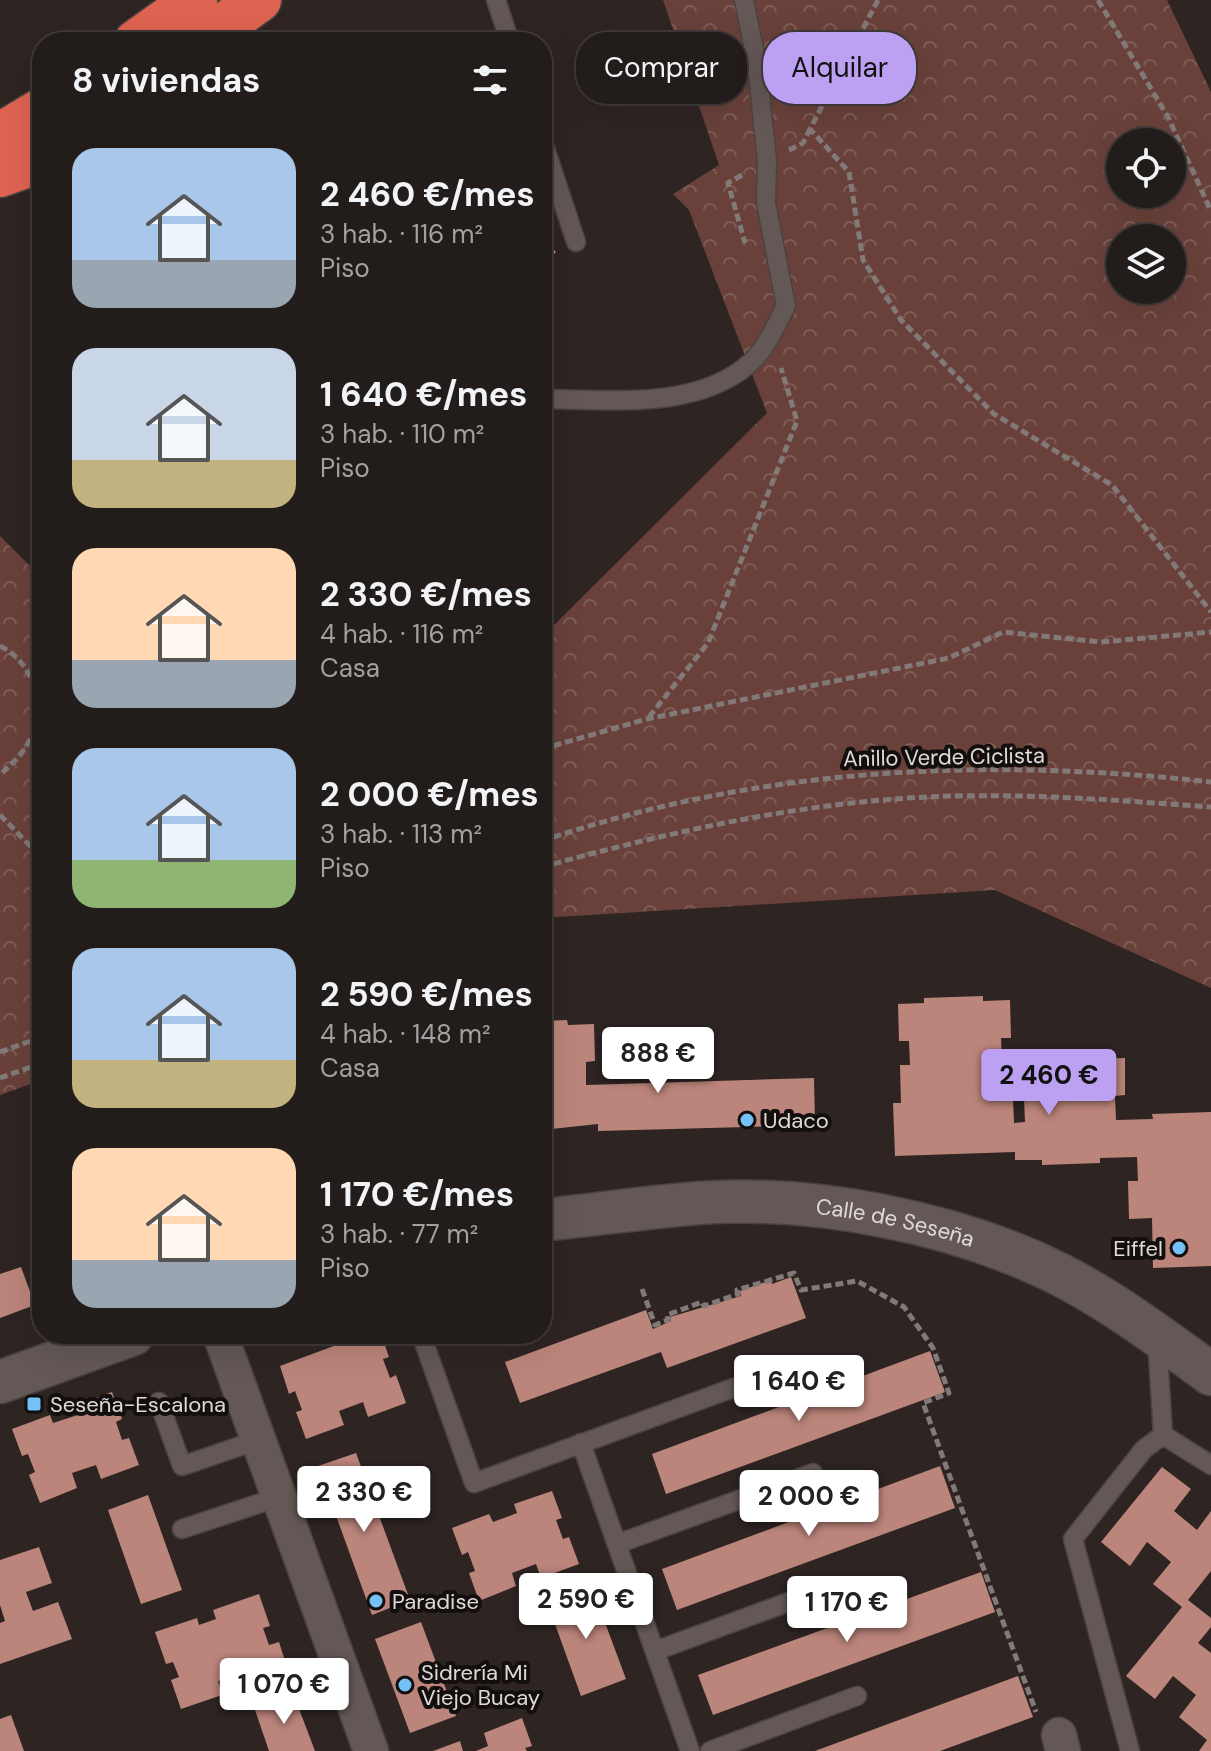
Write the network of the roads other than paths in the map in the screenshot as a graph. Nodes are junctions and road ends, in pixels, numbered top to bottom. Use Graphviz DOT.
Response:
graph roads {
  1 [pos="195,0"];
  2 [pos="259,0"];
  3 [pos="496,0"];
  4 [pos="744,0"];
  5 [pos="150,32"];
  6 [pos="215,32"];
  7 [pos="507,32"];
  8 [pos="32,116"];
  9 [pos="0,135"];
  10 [pos="32,164"];
  11 [pos="552,169"];
  12 [pos="0,175"];
  13 [pos="576,242"];
  14 [pos="552,399"];
  15 [pos="552,1219"];
  16 [pos="1157,1335"];
  17 [pos="105,1344"];
  18 [pos="224,1344"];
  19 [pos="425,1344"];
  20 [pos="782,1370"];
  21 [pos="1211,1374"];
  22 [pos="0,1382"];
  23 [pos="159,1402"];
  24 [pos="1163,1435"];
  25 [pos="258,1440"];
  26 [pos="581,1443"];
  27 [pos="1211,1465"];
  28 [pos="813,1473"];
  29 [pos="279,1497"];
  30 [pos="182,1529"];
  31 [pos="617,1544"];
  32 [pos="824,1589"];
  33 [pos="655,1651"];
  34 [pos="857,1696"];
  35 [pos="371,1751"];
  36 [pos="690,1751"];
  37 [pos="710,1751"];
  38 [pos="1130,1751"];
  1 -- 5 [label="highway"];
  2 -- 6 [label="highway"];
  3 -- 7 [label="lane"];
  4 -- 14 [label="lane"];
  8 -- 9 [label="highway"];
  10 -- 12 [label="highway"];
  11 -- 13 [label="lane"];
  15 -- 16 [label="street, Calle de Seseña"];
  16 -- 21 [label="street, Calle de Seseña"];
  16 -- 24 [label="lane"];
  17 -- 22 [label="street"];
  18 -- 25 [label="street"];
  19 -- 26 [label="lane"];
  20 -- 26 [label="lane"];
  23 -- 25 [label="lane"];
  24 -- 27 [label="lane"];
  24 -- 38 [label="lane"];
  25 -- 29 [label="street"];
  26 -- 31 [label="lane"];
  28 -- 31 [label="lane"];
  29 -- 30 [label="lane"];
  29 -- 35 [label="street"];
  31 -- 33 [label="lane"];
  32 -- 33 [label="lane"];
  33 -- 36 [label="lane"];
  34 -- 37 [label="lane"];
}
